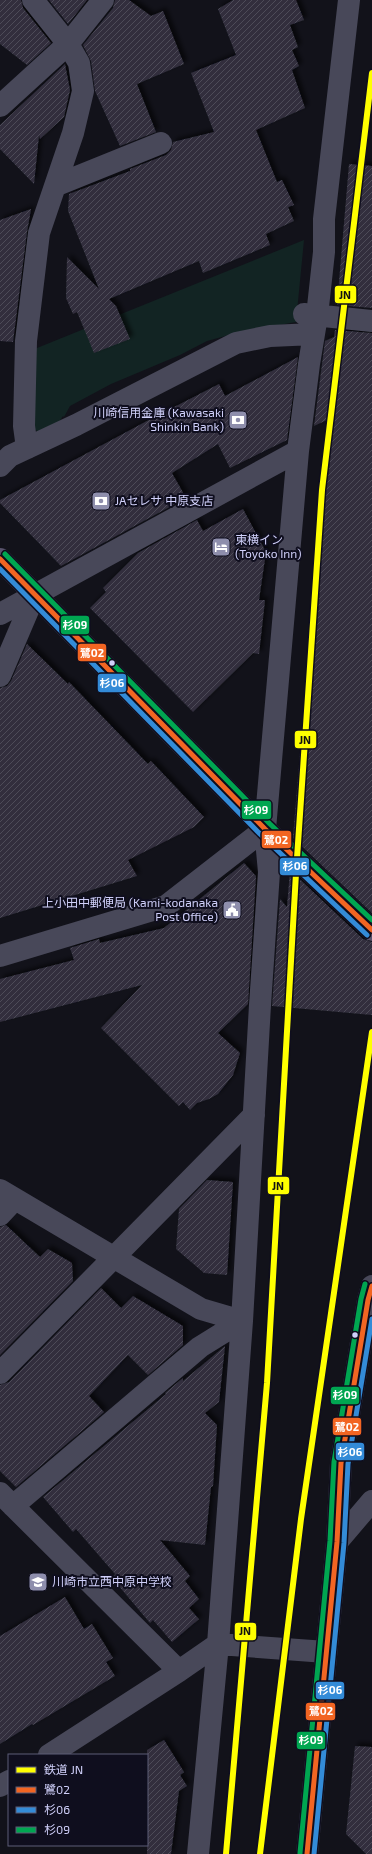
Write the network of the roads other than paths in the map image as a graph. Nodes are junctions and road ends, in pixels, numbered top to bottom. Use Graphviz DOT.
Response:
graph roads {
  1 [pos="33,0"];
  2 [pos="103,0"];
  3 [pos="349,0"];
  4 [pos="68,44"];
  5 [pos="3,96"];
  6 [pos="161,143"];
  7 [pos="57,185"];
  8 [pos="311,321"];
  9 [pos="372,322"];
  10 [pos="27,448"];
  11 [pos="298,451"];
  12 [pos="0,466"];
  13 [pos="0,559"];
  14 [pos="35,594"];
  15 [pos="0,614"];
  16 [pos="0,676"];
  17 [pos="265,829"];
  18 [pos="372,930"];
  19 [pos="0,956"];
  20 [pos="254,1115"];
  21 [pos="7,1194"];
  22 [pos="0,1215"];
  23 [pos="114,1258"];
  24 [pos="372,1286"];
  25 [pos="242,1321"];
  26 [pos="0,1373"];
  27 [pos="6,1500"];
  28 [pos="372,1501"];
  29 [pos="337,1542"];
  30 [pos="218,1644"];
  31 [pos="326,1652"];
  32 [pos="179,1671"];
  33 [pos="51,1754"];
  34 [pos="198,1854"];
  35 [pos="307,1854"];
  1 -- 4 [label="street"];
  2 -- 4 [label="street"];
  3 -- 8 [label="street"];
  4 -- 5 [label="street"];
  4 -- 7 [label="street"];
  6 -- 7 [label="street"];
  7 -- 10 [label="street"];
  8 -- 9 [label="street"];
  8 -- 10 [label="street"];
  8 -- 11 [label="street"];
  10 -- 12 [label="street"];
  11 -- 14 [label="street"];
  11 -- 17 [label="street"];
  13 -- 14 [label="main road"];
  14 -- 15 [label="street"];
  14 -- 16 [label="street"];
  14 -- 17 [label="main road"];
  17 -- 18 [label="main road"];
  17 -- 19 [label="street"];
  17 -- 20 [label="street"];
  20 -- 23 [label="street"];
  20 -- 25 [label="street"];
  21 -- 22 [label="street"];
  21 -- 23 [label="street"];
  23 -- 25 [label="street"];
  23 -- 26 [label="street"];
  24 -- 29 [label="street"];
  25 -- 27 [label="street"];
  25 -- 30 [label="street"];
  27 -- 32 [label="street"];
  28 -- 29 [label="street"];
  29 -- 31 [label="street"];
  30 -- 31 [label="street"];
  30 -- 32 [label="street"];
  30 -- 34 [label="street"];
  31 -- 35 [label="street"];
  32 -- 33 [label="street"];
}
